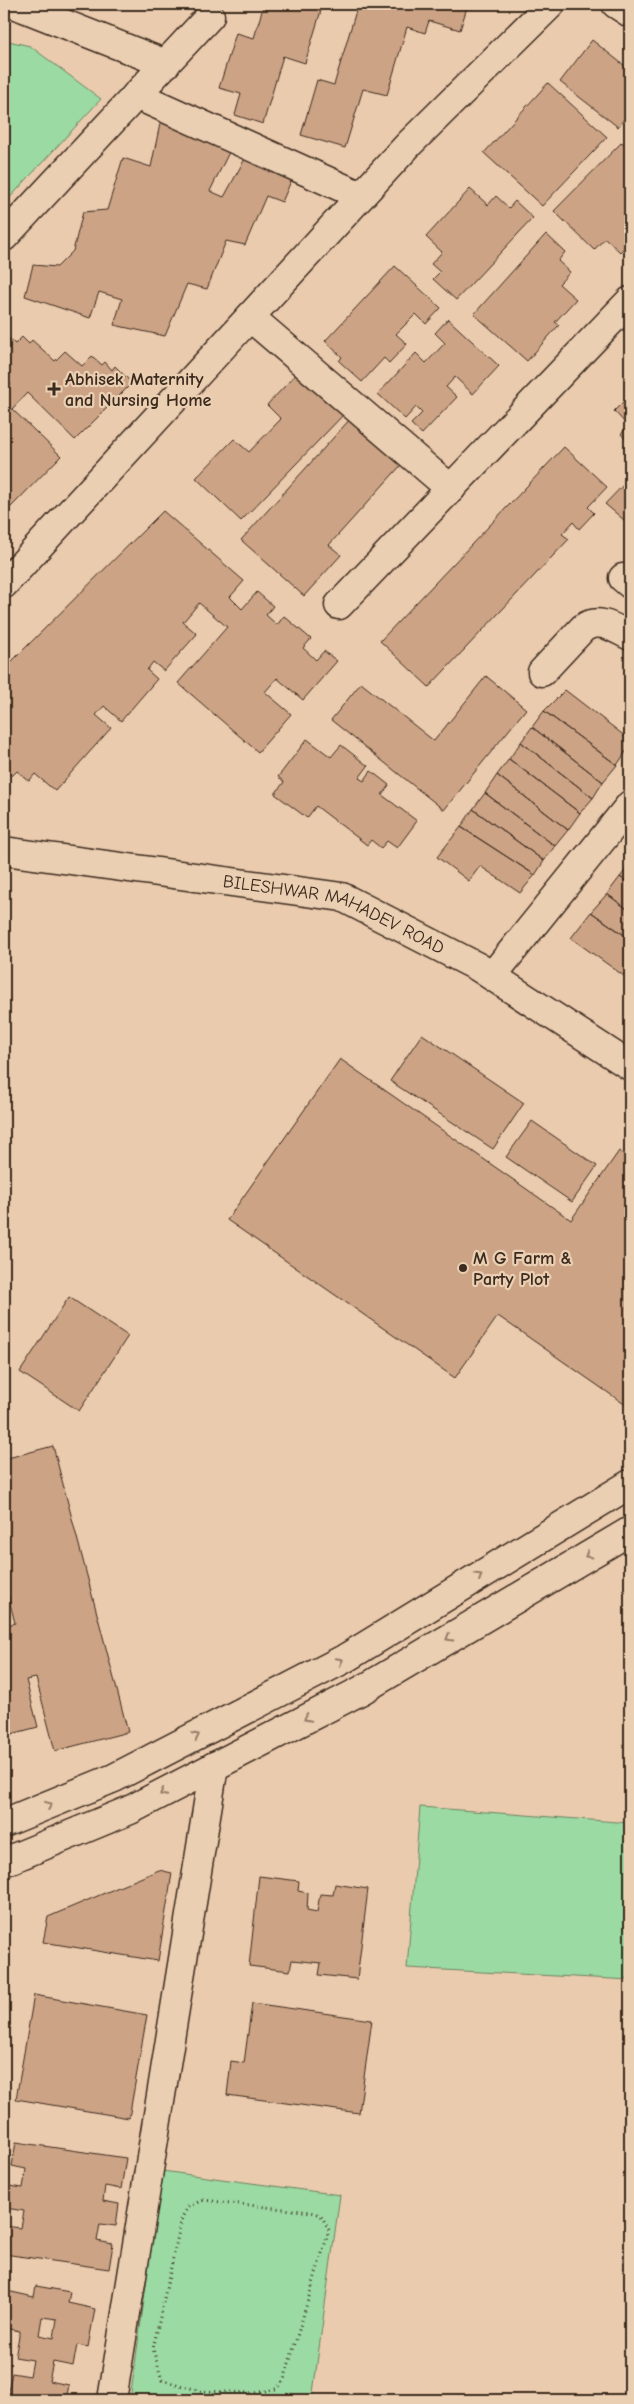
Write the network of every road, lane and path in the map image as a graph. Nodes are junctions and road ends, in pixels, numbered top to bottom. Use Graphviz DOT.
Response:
graph roads {
  1 [pos="14,4"];
  2 [pos="551,4"];
  3 [pos="616,4"];
  4 [pos="630,13"];
  5 [pos="210,16"];
  6 [pos="166,64"];
  7 [pos="136,95"];
  8 [pos="361,196"];
  9 [pos="4,237"];
  10 [pos="630,301"];
  11 [pos="250,317"];
  12 [pos="451,489"];
  13 [pos="4,584"];
  14 [pos="339,605"];
  15 [pos="630,636"];
  16 [pos="542,672"];
  17 [pos="630,805"];
  18 [pos="4,851"];
  19 [pos="492,976"];
  20 [pos="630,1066"];
  21 [pos="630,1484"];
  22 [pos="630,1530"];
  23 [pos="214,1766"];
  24 [pos="4,1823"];
  25 [pos="4,1862"];
  26 [pos="201,2391"];
  27 [pos="112,2400"];
  28 [pos="200,2400"];
  1 -- 6 [label="street"];
  2 -- 8 [label="street"];
  3 -- 4 [label="street"];
  5 -- 6 [label="street"];
  6 -- 7 [label="street"];
  7 -- 8 [label="street"];
  7 -- 9 [label="street"];
  8 -- 11 [label="street"];
  10 -- 12 [label="street"];
  11 -- 12 [label="street"];
  11 -- 13 [label="street"];
  12 -- 14 [label="street"];
  15 -- 16 [label="street"];
  17 -- 19 [label="street"];
  18 -- 19 [label="street, BILESHWAR MAHADEV ROAD"];
  19 -- 20 [label="street, BILESHWAR MAHADEV ROAD"];
  24 -- 21 [label="street, one-way"];
  22 -- 23 [label="street, one-way"];
  23 -- 25 [label="street, one-way"];
  23 -- 27 [label="street"];
  26 -- 26 [label="path"];
  26 -- 28 [label="path"];
}
